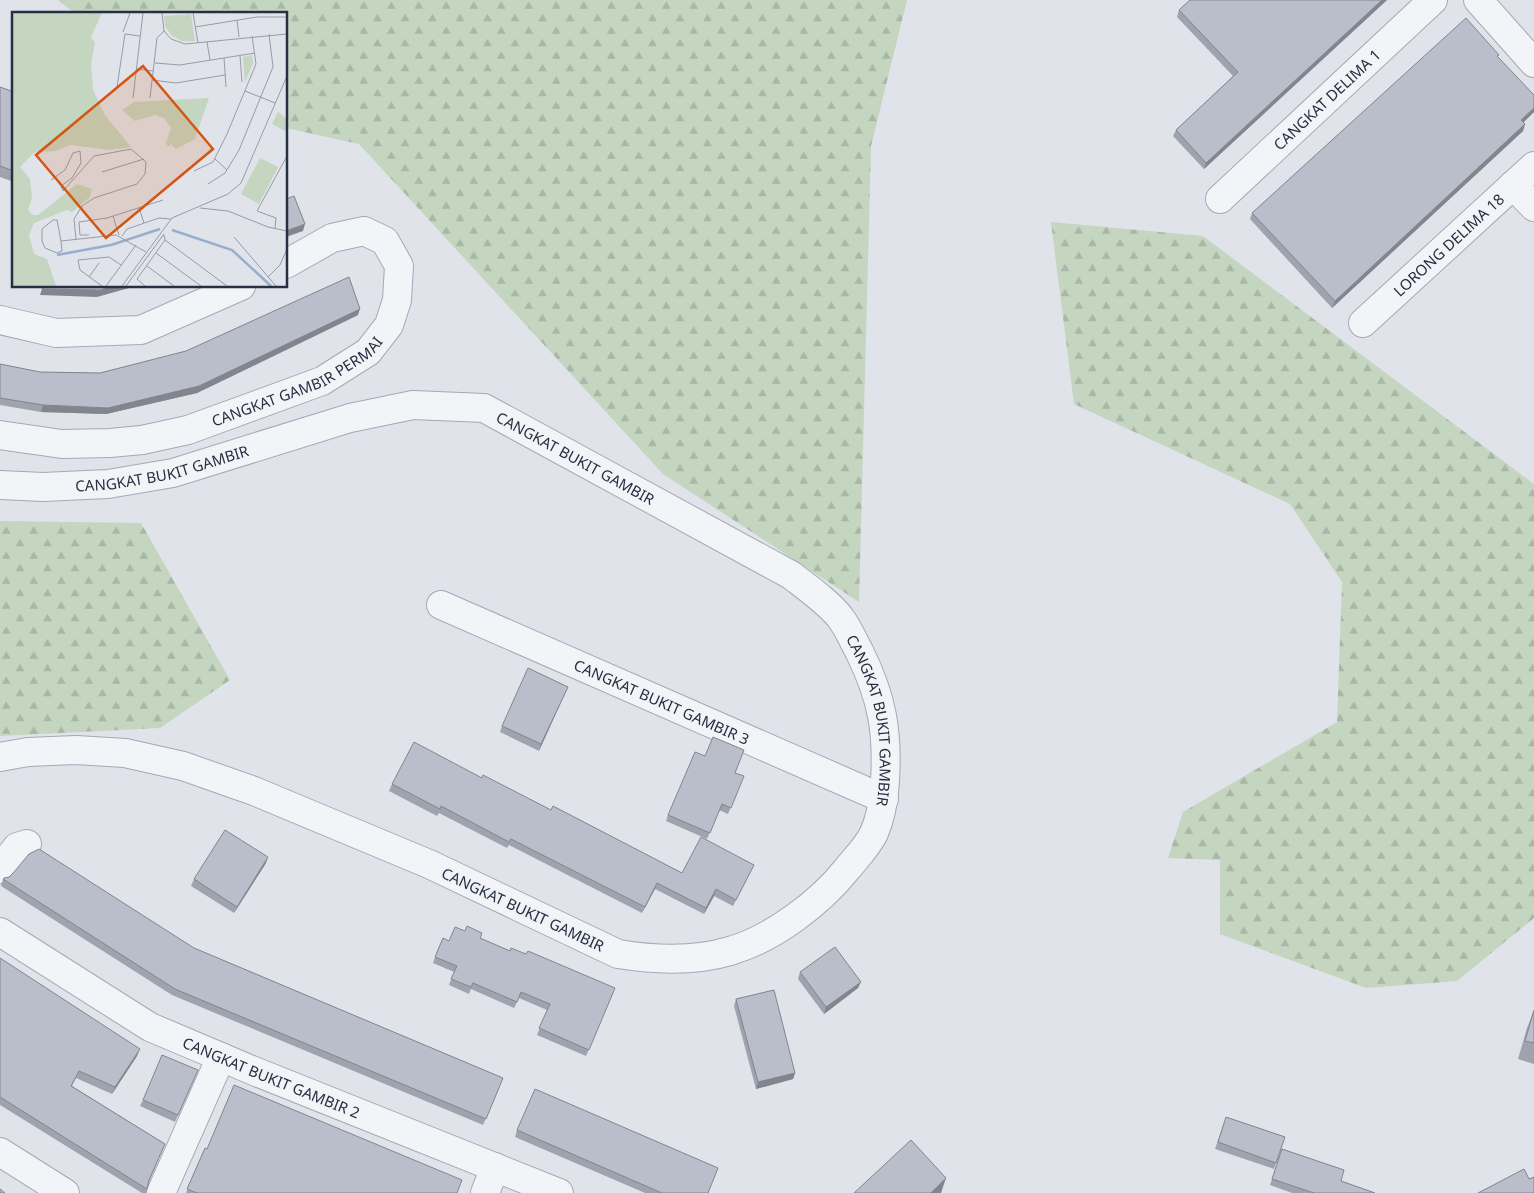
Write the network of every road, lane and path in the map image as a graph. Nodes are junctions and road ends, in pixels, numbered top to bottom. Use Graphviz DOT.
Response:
graph roads {
  1 [pos="1433,0"];
  2 [pos="1478,0"];
  3 [pos="1534,63"];
  4 [pos="1534,166"];
  5 [pos="1513,185"];
  6 [pos="1220,199"];
  7 [pos="1534,207"];
  8 [pos="288,263"];
  9 [pos="236,288"];
  10 [pos="0,320"];
  11 [pos="1363,323"];
  12 [pos="0,435"];
  13 [pos="0,485"];
  14 [pos="441,606"];
  15 [pos="0,756"];
  16 [pos="884,799"];
  17 [pos="27,844"];
  18 [pos="0,869"];
  19 [pos="0,932"];
  20 [pos="221,1057"];
  21 [pos="0,1152"];
  22 [pos="495,1167"];
  23 [pos="65,1193"];
  24 [pos="161,1193"];
  25 [pos="485,1193"];
  26 [pos="559,1193"];
  1 -- 6 [label="street, CANGKAT DELIMA 1"];
  2 -- 3 [label="street"];
  4 -- 5 [label="street, LORONG DELIMA 18"];
  5 -- 7 [label="street"];
  5 -- 11 [label="street, LORONG DELIMA 18"];
  8 -- 12 [label="street, CANGKAT GAMBIR PERMAI"];
  9 -- 10 [label="street"];
  13 -- 16 [label="street, CANGKAT BUKIT GAMBIR"];
  14 -- 16 [label="street, CANGKAT BUKIT GAMBIR 3"];
  15 -- 16 [label="street, CANGKAT BUKIT GAMBIR"];
  17 -- 18 [label="street"];
  19 -- 20 [label="street, CANGKAT BUKIT GAMBIR 2"];
  20 -- 22 [label="street, CANGKAT BUKIT GAMBIR 2"];
  20 -- 24 [label="street"];
  21 -- 23 [label="street"];
  22 -- 25 [label="street"];
  22 -- 26 [label="street, CANGKAT BUKIT GAMBIR 2"];
}
